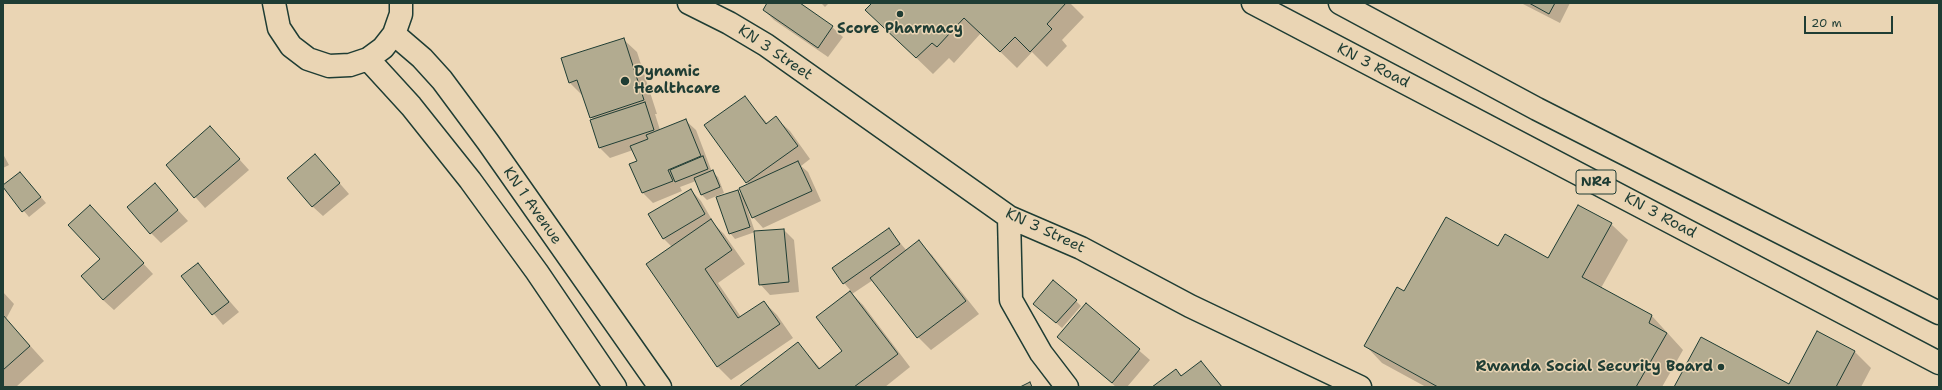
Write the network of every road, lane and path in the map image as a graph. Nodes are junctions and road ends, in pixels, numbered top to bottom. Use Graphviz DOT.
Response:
graph roads {
  1 [pos="274,3"];
  2 [pos="401,3"];
  3 [pos="690,3"];
  4 [pos="1253,3"];
  5 [pos="1340,3"];
  6 [pos="394,34"];
  7 [pos="368,59"];
  8 [pos="1009,217"];
  9 [pos="1939,314"];
  10 [pos="1939,363"];
  11 [pos="616,387"];
  12 [pos="660,387"];
  13 [pos="1067,387"];
  14 [pos="1360,387"];
  1 -- 7 [label="main road"];
  2 -- 6 [label="main road"];
  3 -- 8 [label="main road, KN 3 Street"];
  4 -- 10 [label="main road, KN 3 Road / NR4"];
  5 -- 9 [label="main road, NR4"];
  6 -- 7 [label="main road"];
  6 -- 12 [label="main road, KN 1 Avenue"];
  7 -- 11 [label="main road"];
  8 -- 13 [label="main road"];
  8 -- 14 [label="main road, KN 3 Street"];
}
